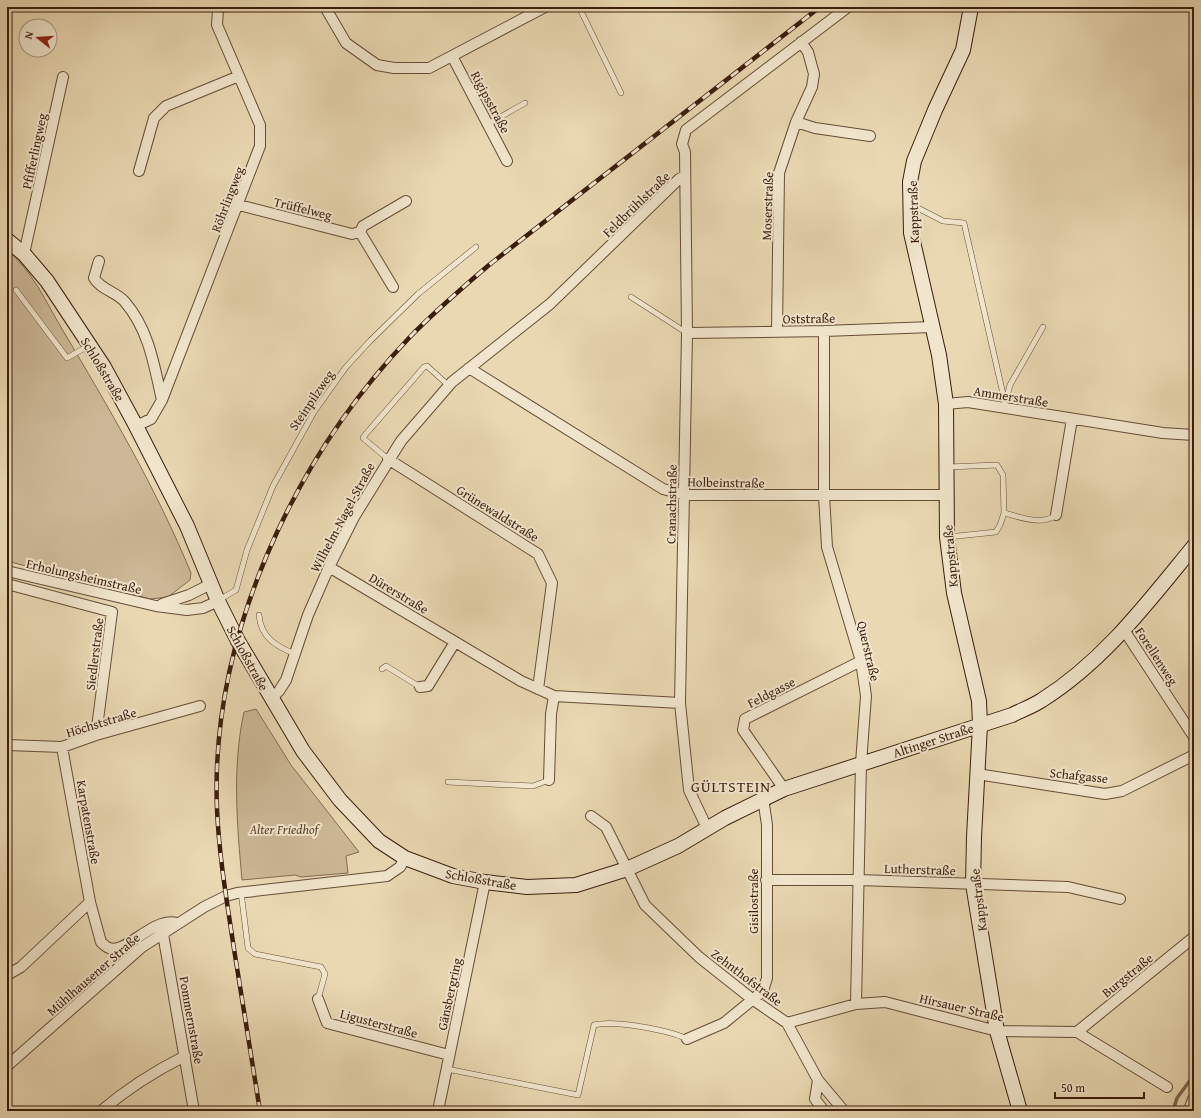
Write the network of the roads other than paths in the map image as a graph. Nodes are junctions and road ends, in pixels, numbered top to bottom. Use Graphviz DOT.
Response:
graph roads {
  1 [pos="222,7"];
  2 [pos="325,7"];
  3 [pos="579,7"];
  4 [pos="848,7"];
  5 [pos="971,7"];
  6 [pos="543,8"];
  7 [pos="801,42"];
  8 [pos="452,56"];
  9 [pos="239,76"];
  10 [pos="63,77"];
  11 [pos="621,93"];
  12 [pos="524,103"];
  13 [pos="796,122"];
  14 [pos="488,124"];
  15 [pos="870,136"];
  16 [pos="507,161"];
  17 [pos="139,171"];
  18 [pos="685,176"];
  19 [pos="406,201"];
  20 [pos="910,203"];
  21 [pos="239,205"];
  22 [pos="360,232"];
  23 [pos="7,240"];
  24 [pos="476,247"];
  25 [pos="24,254"];
  26 [pos="99,261"];
  27 [pos="393,287"];
  28 [pos="16,290"];
  29 [pos="631,297"];
  30 [pos="932,327"];
  31 [pos="1043,327"];
  32 [pos="824,331"];
  33 [pos="687,332"];
  34 [pos="777,332"];
  35 [pos="90,345"];
  36 [pos="469,368"];
  37 [pos="448,385"];
  38 [pos="162,400"];
  39 [pos="946,404"];
  40 [pos="1006,407"];
  41 [pos="1072,419"];
  42 [pos="136,426"];
  43 [pos="1194,435"];
  44 [pos="388,459"];
  45 [pos="946,467"];
  46 [pos="685,495"];
  47 [pos="946,495"];
  48 [pos="824,496"];
  49 [pos="1004,513"];
  50 [pos="1056,515"];
  51 [pos="947,537"];
  52 [pos="1194,546"];
  53 [pos="329,566"];
  54 [pos="7,571"];
  55 [pos="7,584"];
  56 [pos="211,584"];
  57 [pos="218,601"];
  58 [pos="156,606"];
  59 [pos="259,616"];
  60 [pos="1124,630"];
  61 [pos="455,642"];
  62 [pos="295,654"];
  63 [pos="861,661"];
  64 [pos="382,669"];
  65 [pos="420,687"];
  66 [pos="538,689"];
  67 [pos="554,696"];
  68 [pos="271,699"];
  69 [pos="680,703"];
  70 [pos="200,706"];
  71 [pos="980,725"];
  72 [pos="96,735"];
  73 [pos="1194,737"];
  74 [pos="7,745"];
  75 [pos="62,747"];
  76 [pos="1194,755"];
  77 [pos="861,763"];
  78 [pos="977,774"];
  79 [pos="549,780"];
  80 [pos="448,782"];
  81 [pos="784,789"];
  82 [pos="763,798"];
  83 [pos="591,816"];
  84 [pos="707,828"];
  85 [pos="405,858"];
  86 [pos="627,870"];
  87 [pos="766,880"];
  88 [pos="858,880"];
  89 [pos="485,882"];
  90 [pos="973,884"];
  91 [pos="241,892"];
  92 [pos="1120,899"];
  93 [pos="90,902"];
  94 [pos="177,923"];
  95 [pos="163,934"];
  96 [pos="1194,937"];
  97 [pos="7,975"];
  98 [pos="318,999"];
  99 [pos="752,999"];
  100 [pos="856,1004"];
  101 [pos="787,1023"];
  102 [pos="997,1031"];
  103 [pos="1077,1032"];
  104 [pos="688,1039"];
  105 [pos="450,1055"];
  106 [pos="185,1056"];
  107 [pos="7,1066"];
  108 [pos="447,1069"];
  109 [pos="818,1080"];
  110 [pos="1167,1087"];
  111 [pos="1193,1099"];
  112 [pos="101,1111"];
  113 [pos="194,1111"];
  114 [pos="438,1111"];
  115 [pos="824,1111"];
  116 [pos="844,1111"];
  117 [pos="1020,1111"];
  118 [pos="1188,1111"];
  1 -- 9 [label="street, Röhrlingweg"];
  2 -- 8 [label="street"];
  3 -- 11 [label="lane"];
  4 -- 7 [label="street, Feldbrühlstraße"];
  5 -- 20 [label="street, Kappstraße"];
  6 -- 8 [label="street"];
  7 -- 13 [label="street, Moserstraße"];
  7 -- 18 [label="street, Feldbrühlstraße"];
  8 -- 14 [label="street, Rigipsstraße"];
  9 -- 17 [label="street"];
  9 -- 21 [label="street, Röhrlingweg"];
  10 -- 25 [label="street, Pfifferlingweg"];
  12 -- 14 [label="lane"];
  13 -- 15 [label="street"];
  13 -- 34 [label="street, Moserstraße"];
  14 -- 16 [label="street, Rigipsstraße"];
  18 -- 33 [label="street, Cranachstraße"];
  18 -- 36 [label="street, Feldbrühlstraße"];
  19 -- 22 [label="street"];
  20 -- 30 [label="street, Kappstraße"];
  20 -- 40 [label="lane"];
  21 -- 22 [label="street, Trüffelweg"];
  21 -- 38 [label="street, Röhrlingweg"];
  22 -- 27 [label="street"];
  23 -- 25 [label="street, Schloßstraße"];
  24 -- 57 [label="lane, Steinpilzweg"];
  25 -- 35 [label="street, Schloßstraße"];
  26 -- 38 [label="street"];
  28 -- 35 [label="lane"];
  29 -- 33 [label="lane"];
  30 -- 32 [label="street, Oststraße"];
  30 -- 39 [label="street, Kappstraße"];
  31 -- 40 [label="lane"];
  32 -- 34 [label="street, Oststraße"];
  32 -- 48 [label="street, Querstraße"];
  33 -- 34 [label="street, Oststraße"];
  33 -- 46 [label="street, Cranachstraße"];
  35 -- 42 [label="street, Schloßstraße"];
  36 -- 37 [label="street, Wilhelm-Nagel-Straße"];
  36 -- 46 [label="street, Holbeinstraße"];
  37 -- 44 [label="street, Wilhelm-Nagel-Straße"];
  37 -- 44 [label="lane"];
  38 -- 42 [label="street, Röhrlingweg"];
  39 -- 40 [label="street, Ammerstraße"];
  39 -- 45 [label="street, Kappstraße"];
  40 -- 41 [label="street, Ammerstraße"];
  41 -- 43 [label="street, Ammerstraße"];
  41 -- 50 [label="street"];
  42 -- 56 [label="street, Schloßstraße"];
  44 -- 53 [label="street, Wilhelm-Nagel-Straße"];
  44 -- 66 [label="street, Grünewaldstraße"];
  45 -- 47 [label="street, Kappstraße"];
  45 -- 49 [label="lane"];
  46 -- 48 [label="street, Holbeinstraße"];
  46 -- 69 [label="street, Cranachstraße"];
  47 -- 48 [label="street, Holbeinstraße"];
  47 -- 51 [label="street, Kappstraße"];
  48 -- 63 [label="street, Querstraße"];
  49 -- 50 [label="lane"];
  49 -- 51 [label="lane"];
  51 -- 71 [label="street, Kappstraße"];
  52 -- 60 [label="street, Altinger Straße"];
  53 -- 61 [label="street, Dürerstraße"];
  53 -- 62 [label="street, Wilhelm-Nagel-Straße"];
  54 -- 58 [label="street, Erholungsheimstraße"];
  55 -- 72 [label="street, Siedlerstraße"];
  56 -- 57 [label="street, Schloßstraße"];
  56 -- 58 [label="street, Erholungsheimstraße"];
  57 -- 58 [label="street, Erholungsheimstraße"];
  57 -- 68 [label="street, Schloßstraße"];
  59 -- 62 [label="lane"];
  60 -- 71 [label="street, Altinger Straße"];
  60 -- 73 [label="street, Forellenweg"];
  61 -- 65 [label="street"];
  61 -- 66 [label="street, Dürerstraße"];
  62 -- 68 [label="street, Wilhelm-Nagel-Straße"];
  63 -- 77 [label="street, Querstraße"];
  63 -- 81 [label="street, Feldgasse"];
  64 -- 65 [label="lane"];
  66 -- 67 [label="street, Dürerstraße"];
  67 -- 69 [label="street, Dürerstraße"];
  67 -- 79 [label="street"];
  68 -- 85 [label="street, Schloßstraße"];
  69 -- 84 [label="street, Cranachstraße"];
  70 -- 72 [label="street, Höchststraße"];
  71 -- 77 [label="street, Altinger Straße"];
  71 -- 78 [label="street, Kappstraße"];
  72 -- 75 [label="street, Höchststraße"];
  74 -- 75 [label="street, Höchststraße"];
  75 -- 93 [label="street, Karpatenstraße"];
  76 -- 78 [label="street, Schafgasse"];
  77 -- 81 [label="street, Altinger Straße"];
  77 -- 88 [label="street, Querstraße"];
  78 -- 90 [label="street, Kappstraße"];
  79 -- 80 [label="lane"];
  81 -- 82 [label="street, Altinger Straße"];
  82 -- 84 [label="street, Altinger Straße"];
  82 -- 87 [label="street, Gisilostraße"];
  83 -- 86 [label="street, Zehnthofstraße"];
  84 -- 86 [label="street, Altinger Straße"];
  85 -- 89 [label="street, Schloßstraße"];
  85 -- 91 [label="street, Mühlhausener Straße"];
  86 -- 89 [label="street, Schloßstraße"];
  86 -- 99 [label="street, Zehnthofstraße"];
  87 -- 88 [label="street, Lutherstraße"];
  87 -- 99 [label="street, Gisilostraße"];
  88 -- 90 [label="street, Lutherstraße"];
  88 -- 100 [label="street, Querstraße"];
  89 -- 105 [label="street, Gänsbergring"];
  90 -- 92 [label="street, Lutherstraße"];
  90 -- 102 [label="street, Kappstraße"];
  91 -- 94 [label="street, Mühlhausener Straße"];
  91 -- 98 [label="lane"];
  93 -- 94 [label="street, Karpatenstraße"];
  93 -- 97 [label="street"];
  94 -- 95 [label="street, Mühlhausener Straße"];
  95 -- 106 [label="street, Pommernstraße"];
  95 -- 107 [label="street, Mühlhausener Straße"];
  96 -- 103 [label="street, Burgstraße"];
  98 -- 105 [label="street, Ligusterstraße"];
  99 -- 101 [label="street, Zehnthofstraße"];
  99 -- 104 [label="street, Gisilostraße"];
  100 -- 101 [label="street, Hirsauer Straße"];
  100 -- 102 [label="street, Hirsauer Straße"];
  101 -- 109 [label="street, Zehnthofstraße"];
  102 -- 103 [label="street, Hirsauer Straße"];
  102 -- 117 [label="street, Kappstraße"];
  103 -- 110 [label="street"];
  104 -- 108 [label="lane"];
  105 -- 108 [label="street, Gänsbergring"];
  106 -- 112 [label="street"];
  106 -- 113 [label="street, Pommernstraße"];
  108 -- 114 [label="street, Gänsbergring"];
  109 -- 115 [label="street"];
  109 -- 116 [label="street, Zehnthofstraße"];
  111 -- 118 [label="street"];
}
